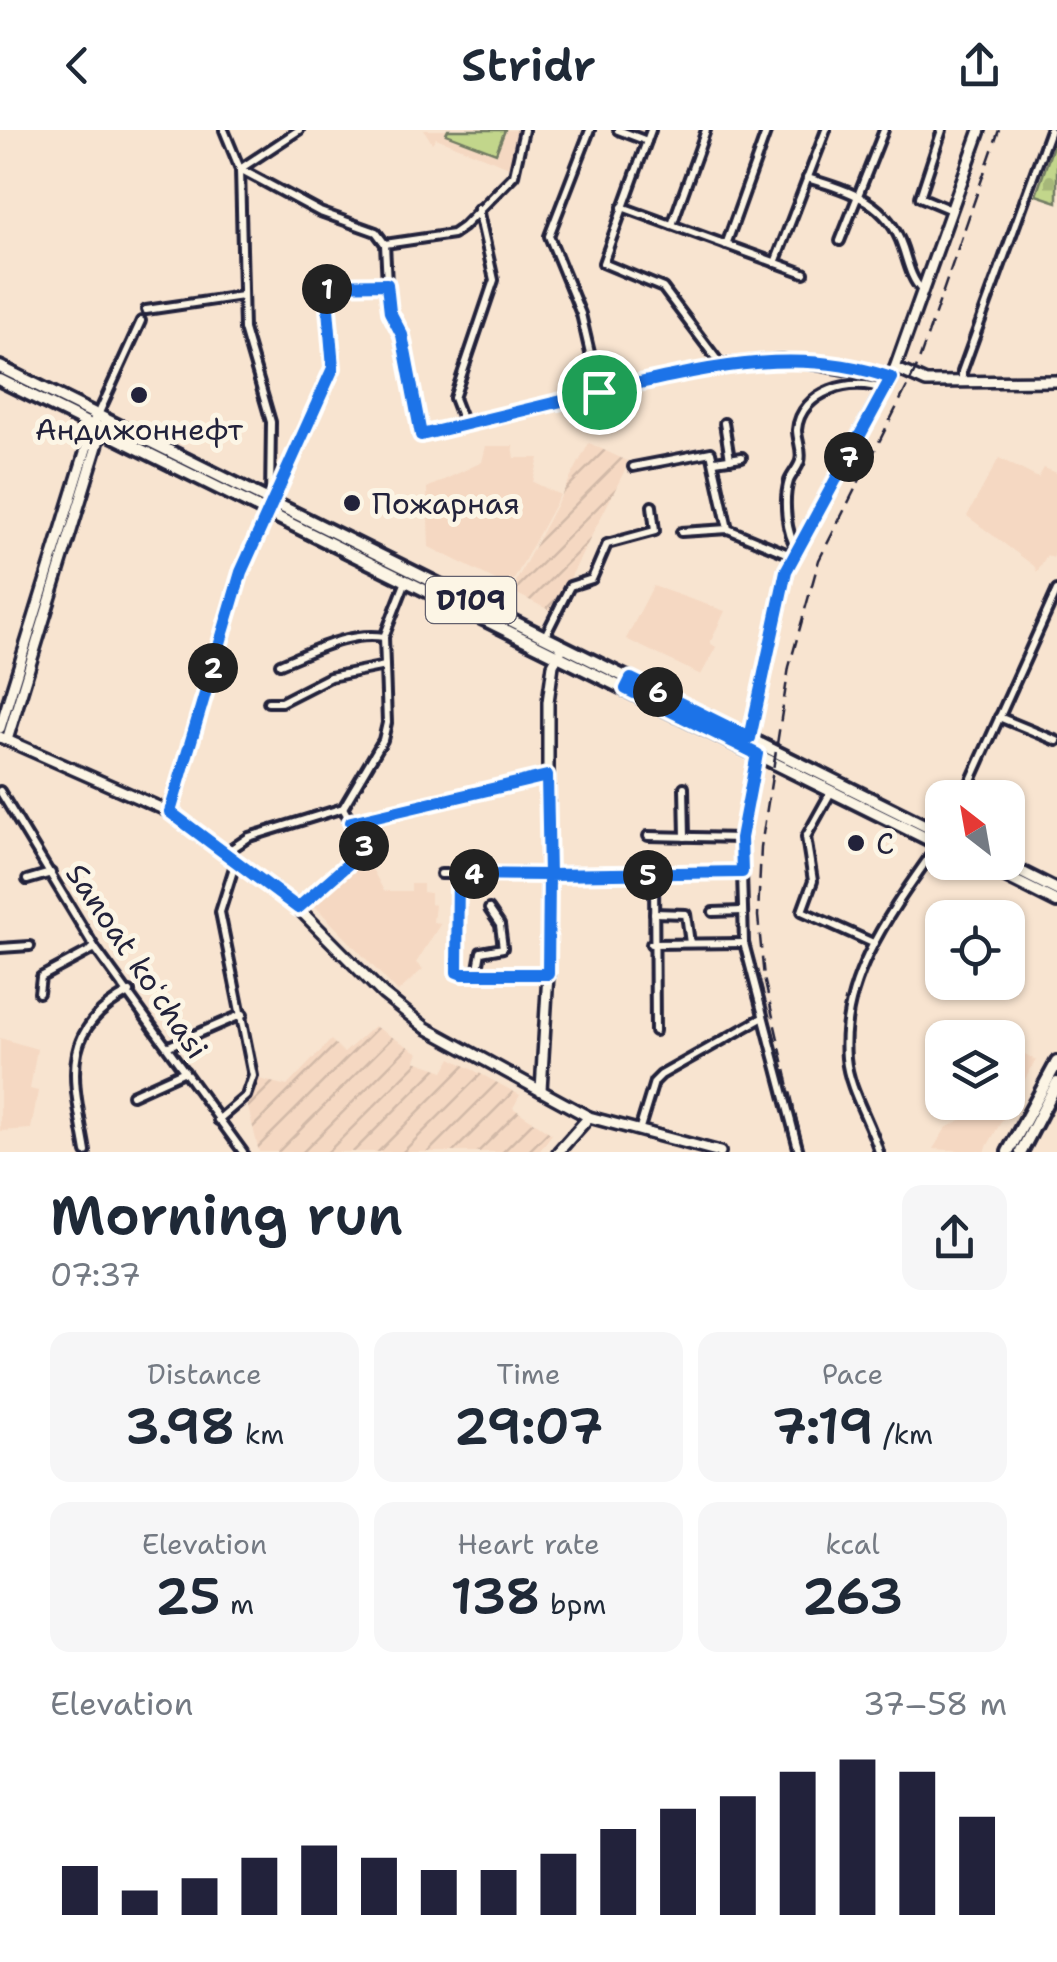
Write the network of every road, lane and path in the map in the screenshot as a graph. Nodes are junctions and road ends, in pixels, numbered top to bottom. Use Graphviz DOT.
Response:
graph roads {
  1 [pos="224,130"];
  2 [pos="299,130"];
  3 [pos="524,130"];
  4 [pos="590,130"];
  5 [pos="618,130"];
  6 [pos="650,130"];
  7 [pos="706,130"];
  8 [pos="767,130"];
  9 [pos="826,130"];
  10 [pos="884,130"];
  11 [pos="942,130"];
  12 [pos="980,130"];
  13 [pos="1050,130"];
  14 [pos="647,141"];
  15 [pos="240,170"];
  16 [pos="807,178"];
  17 [pos="862,194"];
  18 [pos="622,207"];
  19 [pos="478,209"];
  20 [pos="951,210"];
  21 [pos="672,225"];
  22 [pos="840,241"];
  23 [pos="385,244"];
  24 [pos="726,246"];
  25 [pos="775,263"];
  26 [pos="804,273"];
  27 [pos="387,284"];
  28 [pos="924,290"];
  29 [pos="242,296"];
  30 [pos="146,310"];
  31 [pos="141,321"];
  32 [pos="721,365"];
  33 [pos="0,367"];
  34 [pos="893,373"];
  35 [pos="0,380"];
  36 [pos="1057,382"];
  37 [pos="962,383"];
  38 [pos="884,390"];
  39 [pos="599,392"];
  40 [pos="99,423"];
  41 [pos="724,423"];
  42 [pos="464,424"];
  43 [pos="742,457"];
  44 [pos="730,459"];
  45 [pos="715,461"];
  46 [pos="270,466"];
  47 [pos="633,467"];
  48 [pos="285,474"];
  49 [pos="268,506"];
  50 [pos="652,506"];
  51 [pos="728,530"];
  52 [pos="681,532"];
  53 [pos="341,542"];
  54 [pos="795,552"];
  55 [pos="406,581"];
  56 [pos="1057,590"];
  57 [pos="446,594"];
  58 [pos="545,636"];
  59 [pos="384,638"];
  60 [pos="561,651"];
  61 [pos="280,664"];
  62 [pos="385,666"];
  63 [pos="628,684"];
  64 [pos="268,702"];
  65 [pos="1000,717"];
  66 [pos="0,728"];
  67 [pos="4,738"];
  68 [pos="750,738"];
  69 [pos="1057,740"];
  70 [pos="757,754"];
  71 [pos="547,776"];
  72 [pos="971,780"];
  73 [pos="684,787"];
  74 [pos="0,791"];
  75 [pos="832,791"];
  76 [pos="343,808"];
  77 [pos="170,812"];
  78 [pos="351,822"];
  79 [pos="925,831"];
  80 [pos="925,832"];
  81 [pos="648,836"];
  82 [pos="685,837"];
  83 [pos="741,838"];
  84 [pos="232,856"];
  85 [pos="925,866"];
  86 [pos="742,872"];
  87 [pos="51,873"];
  88 [pos="441,874"];
  89 [pos="458,874"];
  90 [pos="1025,874"];
  91 [pos="549,875"];
  92 [pos="654,875"];
  93 [pos="27,880"];
  94 [pos="1013,880"];
  95 [pos="1057,890"];
  96 [pos="1057,902"];
  97 [pos="298,908"];
  98 [pos="489,909"];
  99 [pos="712,912"];
  100 [pos="742,912"];
  101 [pos="654,913"];
  102 [pos="744,943"];
  103 [pos="874,943"];
  104 [pos="651,944"];
  105 [pos="690,944"];
  106 [pos="30,946"];
  107 [pos="0,948"];
  108 [pos="95,948"];
  109 [pos="477,974"];
  110 [pos="548,974"];
  111 [pos="130,992"];
  112 [pos="39,993"];
  113 [pos="243,1014"];
  114 [pos="762,1018"];
  115 [pos="655,1031"];
  116 [pos="169,1046"];
  117 [pos="1057,1062"];
  118 [pos="185,1071"];
  119 [pos="1057,1083"];
  120 [pos="541,1090"];
  121 [pos="132,1095"];
  122 [pos="589,1117"];
  123 [pos="218,1120"];
  124 [pos="639,1130"];
  125 [pos="86,1152"];
  126 [pos="243,1152"];
  127 [pos="558,1152"];
  128 [pos="720,1152"];
  129 [pos="799,1152"];
  130 [pos="879,1152"];
  131 [pos="1008,1152"];
  132 [pos="1020,1152"];
  1 -- 15 [label="street"];
  2 -- 15 [label="street"];
  3 -- 19 [label="street"];
  4 -- 39 [label="street"];
  5 -- 14 [label="street"];
  6 -- 14 [label="street"];
  7 -- 21 [label="street"];
  8 -- 24 [label="street"];
  9 -- 16 [label="street"];
  10 -- 17 [label="street"];
  11 -- 20 [label="street"];
  12 -- 20 [label="main road"];
  13 -- 37 [label="street"];
  14 -- 18 [label="street"];
  15 -- 23 [label="street"];
  15 -- 29 [label="street"];
  16 -- 17 [label="street"];
  16 -- 25 [label="street"];
  17 -- 22 [label="street"];
  17 -- 28 [label="street"];
  18 -- 21 [label="street"];
  18 -- 32 [label="street"];
  19 -- 23 [label="street"];
  19 -- 42 [label="street"];
  20 -- 28 [label="main road"];
  21 -- 24 [label="street"];
  23 -- 27 [label="street"];
  24 -- 25 [label="street"];
  25 -- 26 [label="street"];
  27 -- 42 [label="street"];
  27 -- 48 [label="street"];
  28 -- 34 [label="main road"];
  29 -- 30 [label="street"];
  29 -- 46 [label="street"];
  31 -- 40 [label="street"];
  32 -- 34 [label="street"];
  32 -- 39 [label="street"];
  33 -- 40 [label="main road, D109"];
  34 -- 37 [label="main road"];
  34 -- 38 [label="main road"];
  35 -- 40 [label="main road, D109"];
  36 -- 37 [label="main road"];
  38 -- 54 [label="main road"];
  38 -- 54 [label="street"];
  39 -- 42 [label="street"];
  40 -- 49 [label="main road, D109"];
  40 -- 66 [label="main road"];
  40 -- 67 [label="main road"];
  41 -- 44 [label="street"];
  43 -- 44 [label="street"];
  44 -- 45 [label="street"];
  45 -- 47 [label="street"];
  45 -- 51 [label="street"];
  46 -- 48 [label="street"];
  46 -- 49 [label="street"];
  48 -- 49 [label="street"];
  49 -- 53 [label="main road, D109"];
  49 -- 77 [label="street"];
  50 -- 58 [label="street"];
  51 -- 52 [label="street"];
  51 -- 54 [label="street"];
  53 -- 55 [label="main road, D109"];
  53 -- 57 [label="main road, D109"];
  54 -- 68 [label="main road"];
  55 -- 57 [label="main road, D109"];
  55 -- 59 [label="street"];
  56 -- 65 [label="street"];
  57 -- 58 [label="main road, D109"];
  57 -- 60 [label="main road, D109"];
  58 -- 60 [label="main road, D109"];
  59 -- 61 [label="street"];
  59 -- 62 [label="street"];
  60 -- 63 [label="main road, D109"];
  60 -- 71 [label="main road"];
  62 -- 64 [label="street"];
  62 -- 76 [label="street"];
  63 -- 68 [label="main road, D109"];
  63 -- 70 [label="main road, D109"];
  65 -- 69 [label="street"];
  65 -- 72 [label="street"];
  67 -- 77 [label="main road"];
  68 -- 79 [label="main road, D109"];
  70 -- 75 [label="main road, D109"];
  70 -- 83 [label="street"];
  71 -- 78 [label="street"];
  71 -- 91 [label="main road"];
  73 -- 82 [label="street"];
  74 -- 87 [label="street, Sanoat koʻchasi"];
  75 -- 80 [label="main road, D109"];
  75 -- 103 [label="street"];
  76 -- 78 [label="street"];
  76 -- 84 [label="street"];
  77 -- 84 [label="main road"];
  78 -- 97 [label="street"];
  81 -- 82 [label="street"];
  82 -- 83 [label="street"];
  83 -- 86 [label="street"];
  84 -- 97 [label="main road"];
  84 -- 113 [label="street"];
  85 -- 103 [label="street"];
  86 -- 92 [label="street"];
  86 -- 100 [label="street"];
  87 -- 93 [label="street"];
  87 -- 108 [label="street, Sanoat koʻchasi"];
  88 -- 89 [label="street"];
  89 -- 91 [label="street"];
  89 -- 109 [label="street"];
  90 -- 95 [label="main road"];
  91 -- 92 [label="street"];
  91 -- 110 [label="main road"];
  92 -- 101 [label="street"];
  94 -- 96 [label="main road"];
  97 -- 120 [label="main road"];
  98 -- 109 [label="street"];
  99 -- 100 [label="street"];
  100 -- 102 [label="street"];
  101 -- 104 [label="street"];
  101 -- 105 [label="street"];
  102 -- 105 [label="street"];
  102 -- 114 [label="street"];
  103 -- 130 [label="street"];
  104 -- 105 [label="street"];
  104 -- 115 [label="street"];
  106 -- 107 [label="street"];
  108 -- 111 [label="street, Sanoat koʻchasi"];
  108 -- 112 [label="street"];
  109 -- 110 [label="street"];
  110 -- 120 [label="main road"];
  111 -- 116 [label="street, Sanoat koʻchasi"];
  111 -- 125 [label="street"];
  113 -- 116 [label="street"];
  113 -- 123 [label="street"];
  114 -- 124 [label="street"];
  114 -- 129 [label="street"];
  116 -- 118 [label="street, Sanoat koʻchasi"];
  117 -- 131 [label="main road"];
  118 -- 121 [label="street"];
  118 -- 123 [label="street, Sanoat koʻchasi"];
  119 -- 132 [label="main road"];
  120 -- 122 [label="main road"];
  122 -- 124 [label="main road"];
  122 -- 127 [label="main road"];
  123 -- 126 [label="street, Sanoat koʻchasi"];
  124 -- 128 [label="main road"];
}
